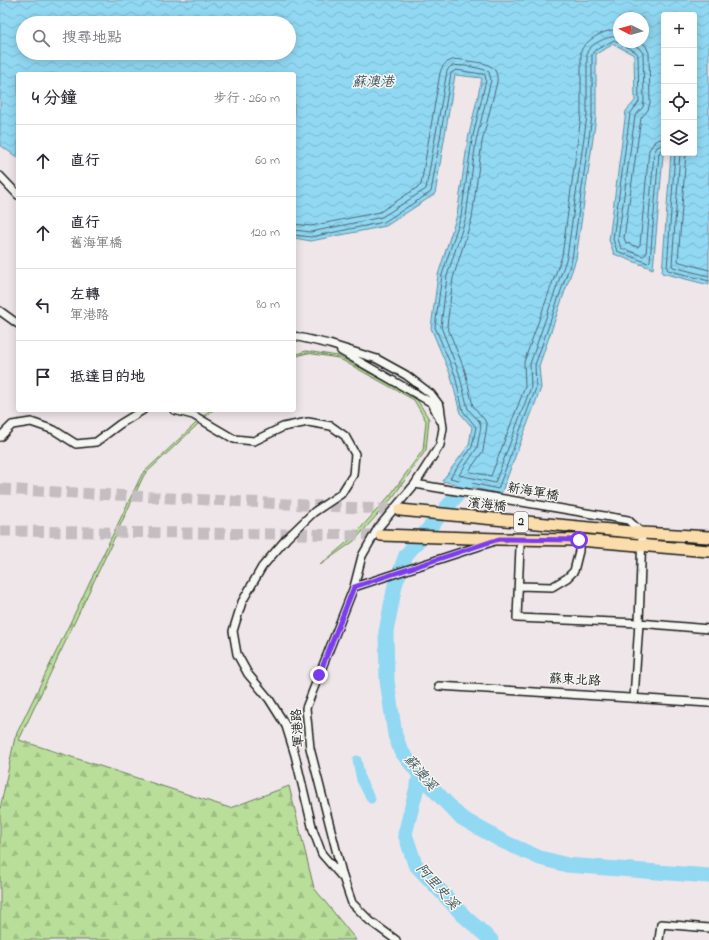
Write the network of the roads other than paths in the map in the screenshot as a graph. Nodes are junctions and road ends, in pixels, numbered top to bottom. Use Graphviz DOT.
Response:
graph roads {
  1 [pos="0,176"];
  2 [pos="16,192"];
  3 [pos="0,311"];
  4 [pos="16,323"];
  5 [pos="296,336"];
  6 [pos="329,344"];
  7 [pos="140,412"];
  8 [pos="182,412"];
  9 [pos="443,428"];
  10 [pos="0,437"];
  11 [pos="415,484"];
  12 [pos="400,510"];
  13 [pos="642,533"];
  14 [pos="381,535"];
  15 [pos="709,537"];
  16 [pos="499,539"];
  17 [pos="579,540"];
  18 [pos="641,545"];
  19 [pos="520,547"];
  20 [pos="709,551"];
  21 [pos="519,586"];
  22 [pos="354,587"];
  23 [pos="639,623"];
  24 [pos="709,629"];
  25 [pos="439,686"];
  26 [pos="634,698"];
  27 [pos="709,702"];
  28 [pos="342,877"];
  29 [pos="709,928"];
  30 [pos="396,940"];
  31 [pos="659,940"];
  1 -- 2 [label="street"];
  3 -- 4 [label="street"];
  5 -- 6 [label="street"];
  6 -- 9 [label="street"];
  6 -- 9 [label="street"];
  7 -- 10 [label="street"];
  8 -- 28 [label="street"];
  9 -- 11 [label="street, 軍港路"];
  11 -- 13 [label="street, 新海軍橋"];
  11 -- 22 [label="street, 軍港路"];
  12 -- 13 [label="main road, 濱海橋 / 2"];
  13 -- 15 [label="main road, 2"];
  13 -- 18 [label="street"];
  14 -- 16 [label="main road, 2"];
  16 -- 17 [label="main road, 2"];
  16 -- 22 [label="street"];
  17 -- 18 [label="main road, 2"];
  17 -- 21 [label="street"];
  18 -- 20 [label="main road, 2"];
  18 -- 23 [label="street"];
  19 -- 21 [label="street"];
  21 -- 23 [label="street"];
  22 -- 28 [label="street, 軍港路"];
  23 -- 24 [label="street"];
  23 -- 26 [label="street"];
  25 -- 26 [label="street, 蘇東北路"];
  26 -- 27 [label="street, 蘇東北路"];
  28 -- 30 [label="street, 軍港路"];
  29 -- 31 [label="street"];
}
